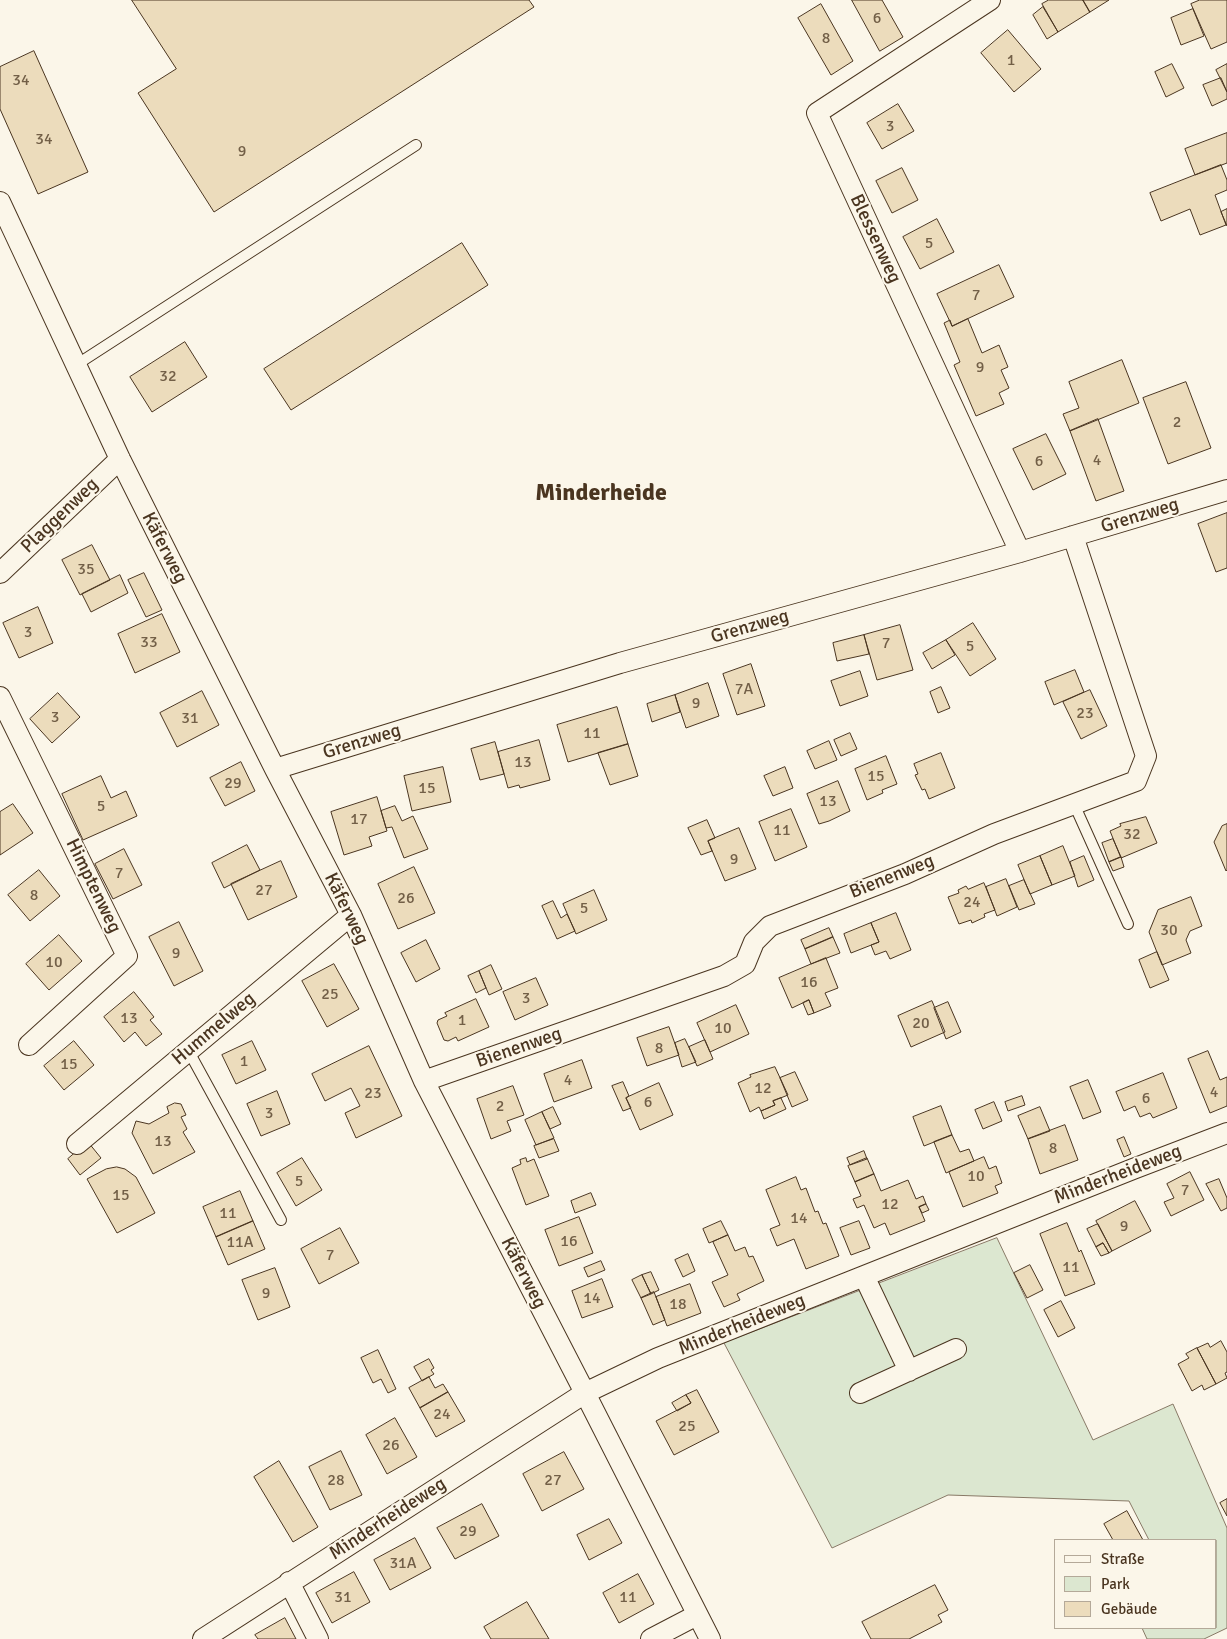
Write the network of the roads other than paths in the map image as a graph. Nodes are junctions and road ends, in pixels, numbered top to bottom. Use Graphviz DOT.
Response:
graph roads {
  1 [pos="990,0"];
  2 [pos="416,145"];
  3 [pos="0,202"];
  4 [pos="76,365"];
  5 [pos="120,459"];
  6 [pos="1227,490"];
  7 [pos="1073,536"];
  8 [pos="1020,552"];
  9 [pos="0,573"];
  10 [pos="0,697"];
  11 [pos="274,769"];
  12 [pos="1074,804"];
  13 [pos="351,915"];
  14 [pos="1128,924"];
  15 [pos="30,1045"];
  16 [pos="188,1050"];
  17 [pos="424,1081"];
  18 [pos="1227,1133"];
  19 [pos="77,1144"];
  20 [pos="281,1220"];
  21 [pos="864,1276"];
  22 [pos="956,1349"];
  23 [pos="910,1370"];
  24 [pos="585,1393"];
  25 [pos="860,1394"];
  26 [pos="290,1582"];
  27 [pos="697,1614"];
  28 [pos="203,1639"];
  29 [pos="318,1639"];
  30 [pos="651,1639"];
  31 [pos="710,1639"];
  1 -- 8 [label="street, Blessenweg"];
  2 -- 4 [label="lane"];
  3 -- 4 [label="street, Käferweg"];
  4 -- 5 [label="street, Käferweg"];
  5 -- 9 [label="street, Plaggenweg"];
  5 -- 11 [label="street, Käferweg"];
  6 -- 7 [label="street, Grenzweg"];
  7 -- 8 [label="street, Grenzweg"];
  7 -- 12 [label="street, Bienenweg"];
  8 -- 11 [label="street, Grenzweg"];
  10 -- 15 [label="street, Himptenweg"];
  11 -- 13 [label="street, Käferweg"];
  12 -- 14 [label="lane"];
  12 -- 17 [label="street, Bienenweg"];
  13 -- 16 [label="street, Hummelweg"];
  13 -- 17 [label="street, Käferweg"];
  16 -- 19 [label="street, Hummelweg"];
  16 -- 20 [label="lane"];
  17 -- 24 [label="street, Käferweg"];
  18 -- 21 [label="street, Minderheideweg"];
  21 -- 23 [label="street"];
  21 -- 24 [label="street, Minderheideweg"];
  22 -- 23 [label="street"];
  23 -- 25 [label="street"];
  24 -- 26 [label="street, Minderheideweg"];
  24 -- 27 [label="street, Käferweg"];
  26 -- 28 [label="street, Minderheideweg"];
  26 -- 29 [label="street"];
  27 -- 30 [label="street"];
  27 -- 31 [label="street, Käferweg"];
}
